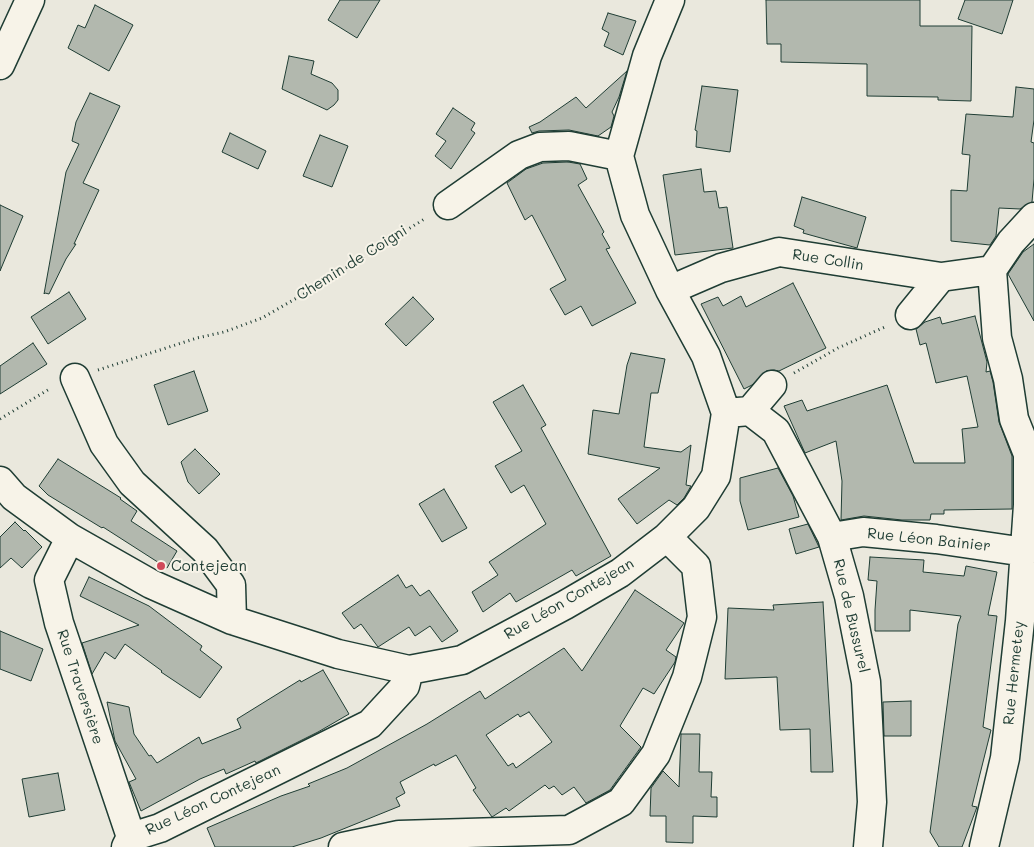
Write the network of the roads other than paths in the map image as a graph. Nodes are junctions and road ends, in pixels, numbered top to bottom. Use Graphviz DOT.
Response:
graph roads {
  1 [pos="30,0"];
  2 [pos="670,0"];
  3 [pos="0,65"];
  4 [pos="619,156"];
  5 [pos="448,205"];
  6 [pos="1034,217"];
  7 [pos="992,270"];
  8 [pos="941,277"];
  9 [pos="670,290"];
  10 [pos="910,315"];
  11 [pos="75,378"];
  12 [pos="772,385"];
  13 [pos="738,412"];
  14 [pos="0,481"];
  15 [pos="667,537"];
  16 [pos="70,538"];
  17 [pos="832,538"];
  18 [pos="1025,552"];
  19 [pos="232,620"];
  20 [pos="409,670"];
  21 [pos="128,842"];
  22 [pos="344,847"];
  23 [pos="868,847"];
  24 [pos="984,847"];
  1 -- 3 [label="street"];
  2 -- 4 [label="street"];
  4 -- 5 [label="street"];
  4 -- 9 [label="street, Rue Léon Contejean"];
  6 -- 7 [label="street"];
  7 -- 8 [label="street, Rue Collin"];
  7 -- 18 [label="street, Rue Hermetey"];
  8 -- 9 [label="street, Rue Collin"];
  8 -- 10 [label="street"];
  9 -- 13 [label="street, Rue Léon Contejean"];
  11 -- 19 [label="street"];
  12 -- 13 [label="street"];
  13 -- 15 [label="street, Rue Léon Contejean"];
  13 -- 17 [label="street, Rue de Bussurel"];
  14 -- 16 [label="street"];
  15 -- 20 [label="street, Rue Léon Contejean"];
  15 -- 22 [label="street"];
  16 -- 19 [label="street"];
  16 -- 21 [label="street, Rue Traversière"];
  17 -- 18 [label="street, Rue Léon Bainier"];
  17 -- 23 [label="street, Rue de Bussurel"];
  18 -- 24 [label="street, Rue Hermetey"];
  19 -- 20 [label="street"];
  20 -- 21 [label="street, Rue Léon Contejean"];
}
